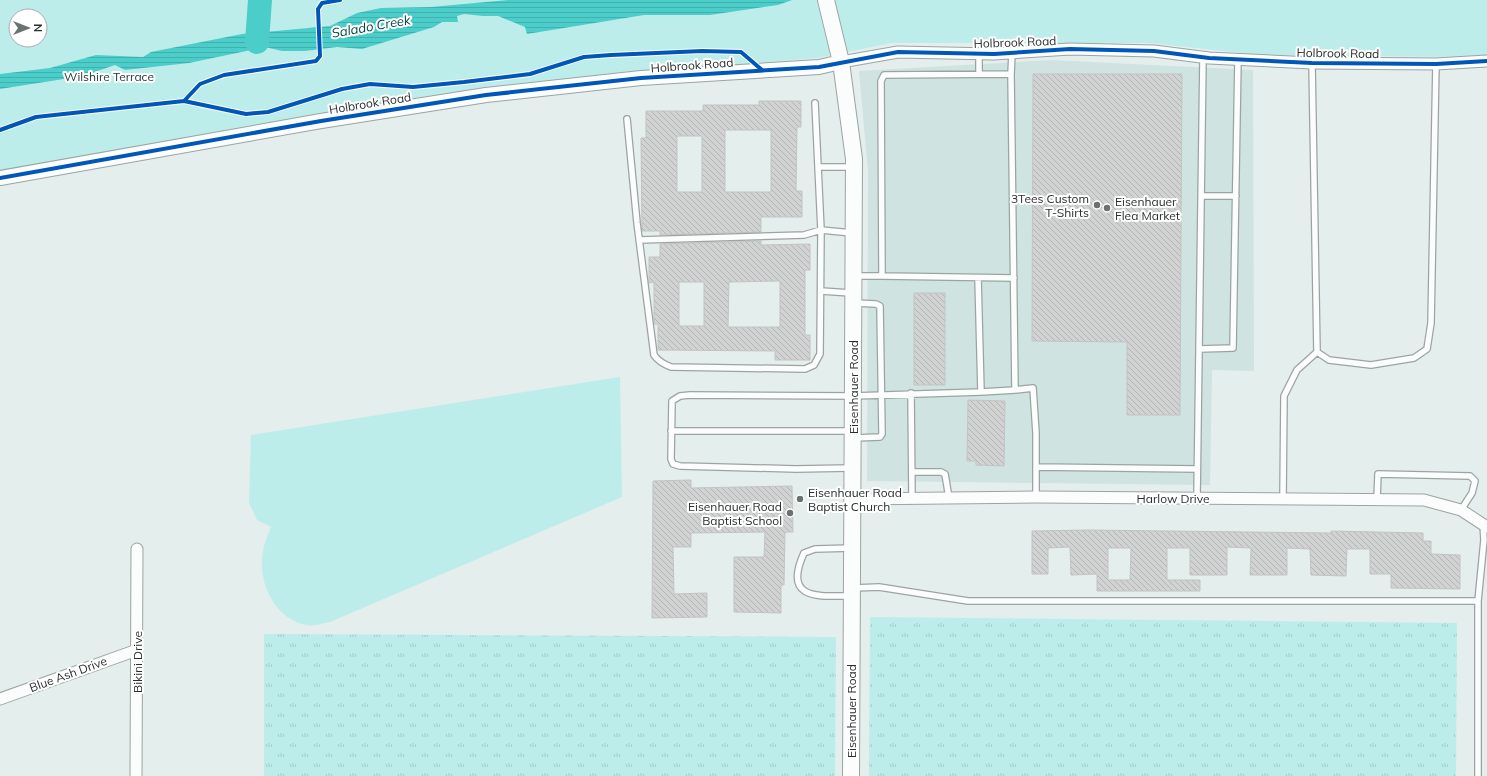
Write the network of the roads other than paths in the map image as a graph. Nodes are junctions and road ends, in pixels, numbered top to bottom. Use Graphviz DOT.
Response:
graph roads {
  1 [pos="826,0"];
  2 [pos="1012,53"];
  3 [pos="979,54"];
  4 [pos="1203,57"];
  5 [pos="1238,59"];
  6 [pos="1487,61"];
  7 [pos="841,62"];
  8 [pos="1312,62"];
  9 [pos="1436,64"];
  10 [pos="979,73"];
  11 [pos="1011,74"];
  12 [pos="815,103"];
  13 [pos="627,119"];
  14 [pos="818,167"];
  15 [pos="854,167"];
  16 [pos="0,178"];
  17 [pos="1201,196"];
  18 [pos="1236,196"];
  19 [pos="821,230"];
  20 [pos="854,233"];
  21 [pos="639,240"];
  22 [pos="854,276"];
  23 [pos="882,276"];
  24 [pos="978,278"];
  25 [pos="1014,278"];
  26 [pos="821,291"];
  27 [pos="854,298"];
  28 [pos="1199,349"];
  29 [pos="1317,352"];
  30 [pos="1015,390"];
  31 [pos="981,392"];
  32 [pos="911,393"];
  33 [pos="882,394"];
  34 [pos="853,396"];
  35 [pos="671,431"];
  36 [pos="853,435"];
  37 [pos="1036,467"];
  38 [pos="853,468"];
  39 [pos="1197,469"];
  40 [pos="912,472"];
  41 [pos="1036,497"];
  42 [pos="949,498"];
  43 [pos="1197,498"];
  44 [pos="1283,498"];
  45 [pos="852,499"];
  46 [pos="912,499"];
  47 [pos="1377,499"];
  48 [pos="1461,510"];
  49 [pos="1485,525"];
  50 [pos="137,548"];
  51 [pos="852,548"];
  52 [pos="852,592"];
  53 [pos="1478,601"];
  54 [pos="137,650"];
  55 [pos="0,699"];
  56 [pos="136,776"];
  57 [pos="851,776"];
  58 [pos="1478,776"];
  1 -- 7 [label="main road, Eisenhauer Road"];
  2 -- 3 [label="street, Holbrook Road"];
  2 -- 4 [label="street, Holbrook Road"];
  2 -- 11 [label="lane"];
  3 -- 7 [label="street, Holbrook Road"];
  3 -- 10 [label="lane"];
  4 -- 5 [label="street, Holbrook Road"];
  4 -- 17 [label="lane"];
  5 -- 8 [label="street, Holbrook Road"];
  5 -- 18 [label="lane"];
  6 -- 9 [label="street, Holbrook Road"];
  7 -- 15 [label="main road, Eisenhauer Road"];
  7 -- 16 [label="street, Holbrook Road"];
  8 -- 9 [label="street, Holbrook Road"];
  8 -- 29 [label="lane"];
  9 -- 29 [label="lane"];
  10 -- 11 [label="lane"];
  10 -- 23 [label="lane"];
  11 -- 25 [label="lane"];
  12 -- 14 [label="lane"];
  13 -- 21 [label="lane"];
  14 -- 15 [label="lane"];
  14 -- 19 [label="lane"];
  15 -- 20 [label="main road, Eisenhauer Road"];
  17 -- 18 [label="lane"];
  17 -- 28 [label="lane"];
  18 -- 28 [label="lane"];
  19 -- 20 [label="lane"];
  19 -- 21 [label="lane"];
  19 -- 26 [label="lane"];
  20 -- 22 [label="main road, Eisenhauer Road"];
  21 -- 26 [label="lane"];
  22 -- 23 [label="lane"];
  22 -- 27 [label="main road, Eisenhauer Road"];
  23 -- 24 [label="lane"];
  24 -- 25 [label="lane"];
  24 -- 31 [label="lane"];
  25 -- 30 [label="lane"];
  26 -- 27 [label="lane"];
  27 -- 33 [label="lane"];
  27 -- 34 [label="main road, Eisenhauer Road"];
  28 -- 39 [label="lane"];
  29 -- 44 [label="lane"];
  30 -- 31 [label="lane"];
  30 -- 37 [label="lane"];
  31 -- 32 [label="lane"];
  32 -- 33 [label="lane"];
  32 -- 40 [label="lane"];
  33 -- 34 [label="lane"];
  33 -- 36 [label="lane"];
  34 -- 35 [label="lane"];
  34 -- 36 [label="main road, Eisenhauer Road"];
  35 -- 36 [label="lane"];
  35 -- 38 [label="lane"];
  36 -- 38 [label="main road, Eisenhauer Road"];
  37 -- 39 [label="lane"];
  37 -- 41 [label="lane"];
  38 -- 45 [label="main road, Eisenhauer Road"];
  39 -- 43 [label="lane"];
  40 -- 42 [label="lane"];
  40 -- 46 [label="lane"];
  41 -- 42 [label="street, Harlow Drive"];
  41 -- 43 [label="street, Harlow Drive"];
  42 -- 46 [label="street, Harlow Drive"];
  43 -- 44 [label="street, Harlow Drive"];
  44 -- 47 [label="street, Harlow Drive"];
  45 -- 46 [label="street, Harlow Drive"];
  45 -- 51 [label="main road, Eisenhauer Road"];
  47 -- 48 [label="street, Harlow Drive"];
  47 -- 48 [label="lane"];
  48 -- 49 [label="street, Harlow Drive"];
  49 -- 53 [label="lane"];
  50 -- 54 [label="street, Bikini Drive"];
  51 -- 52 [label="main road, Eisenhauer Road"];
  51 -- 52 [label="lane"];
  52 -- 53 [label="lane"];
  52 -- 57 [label="main road, Eisenhauer Road"];
  53 -- 58 [label="lane"];
  54 -- 55 [label="street, Blue Ash Drive"];
  54 -- 56 [label="street, Bikini Drive"];
}
